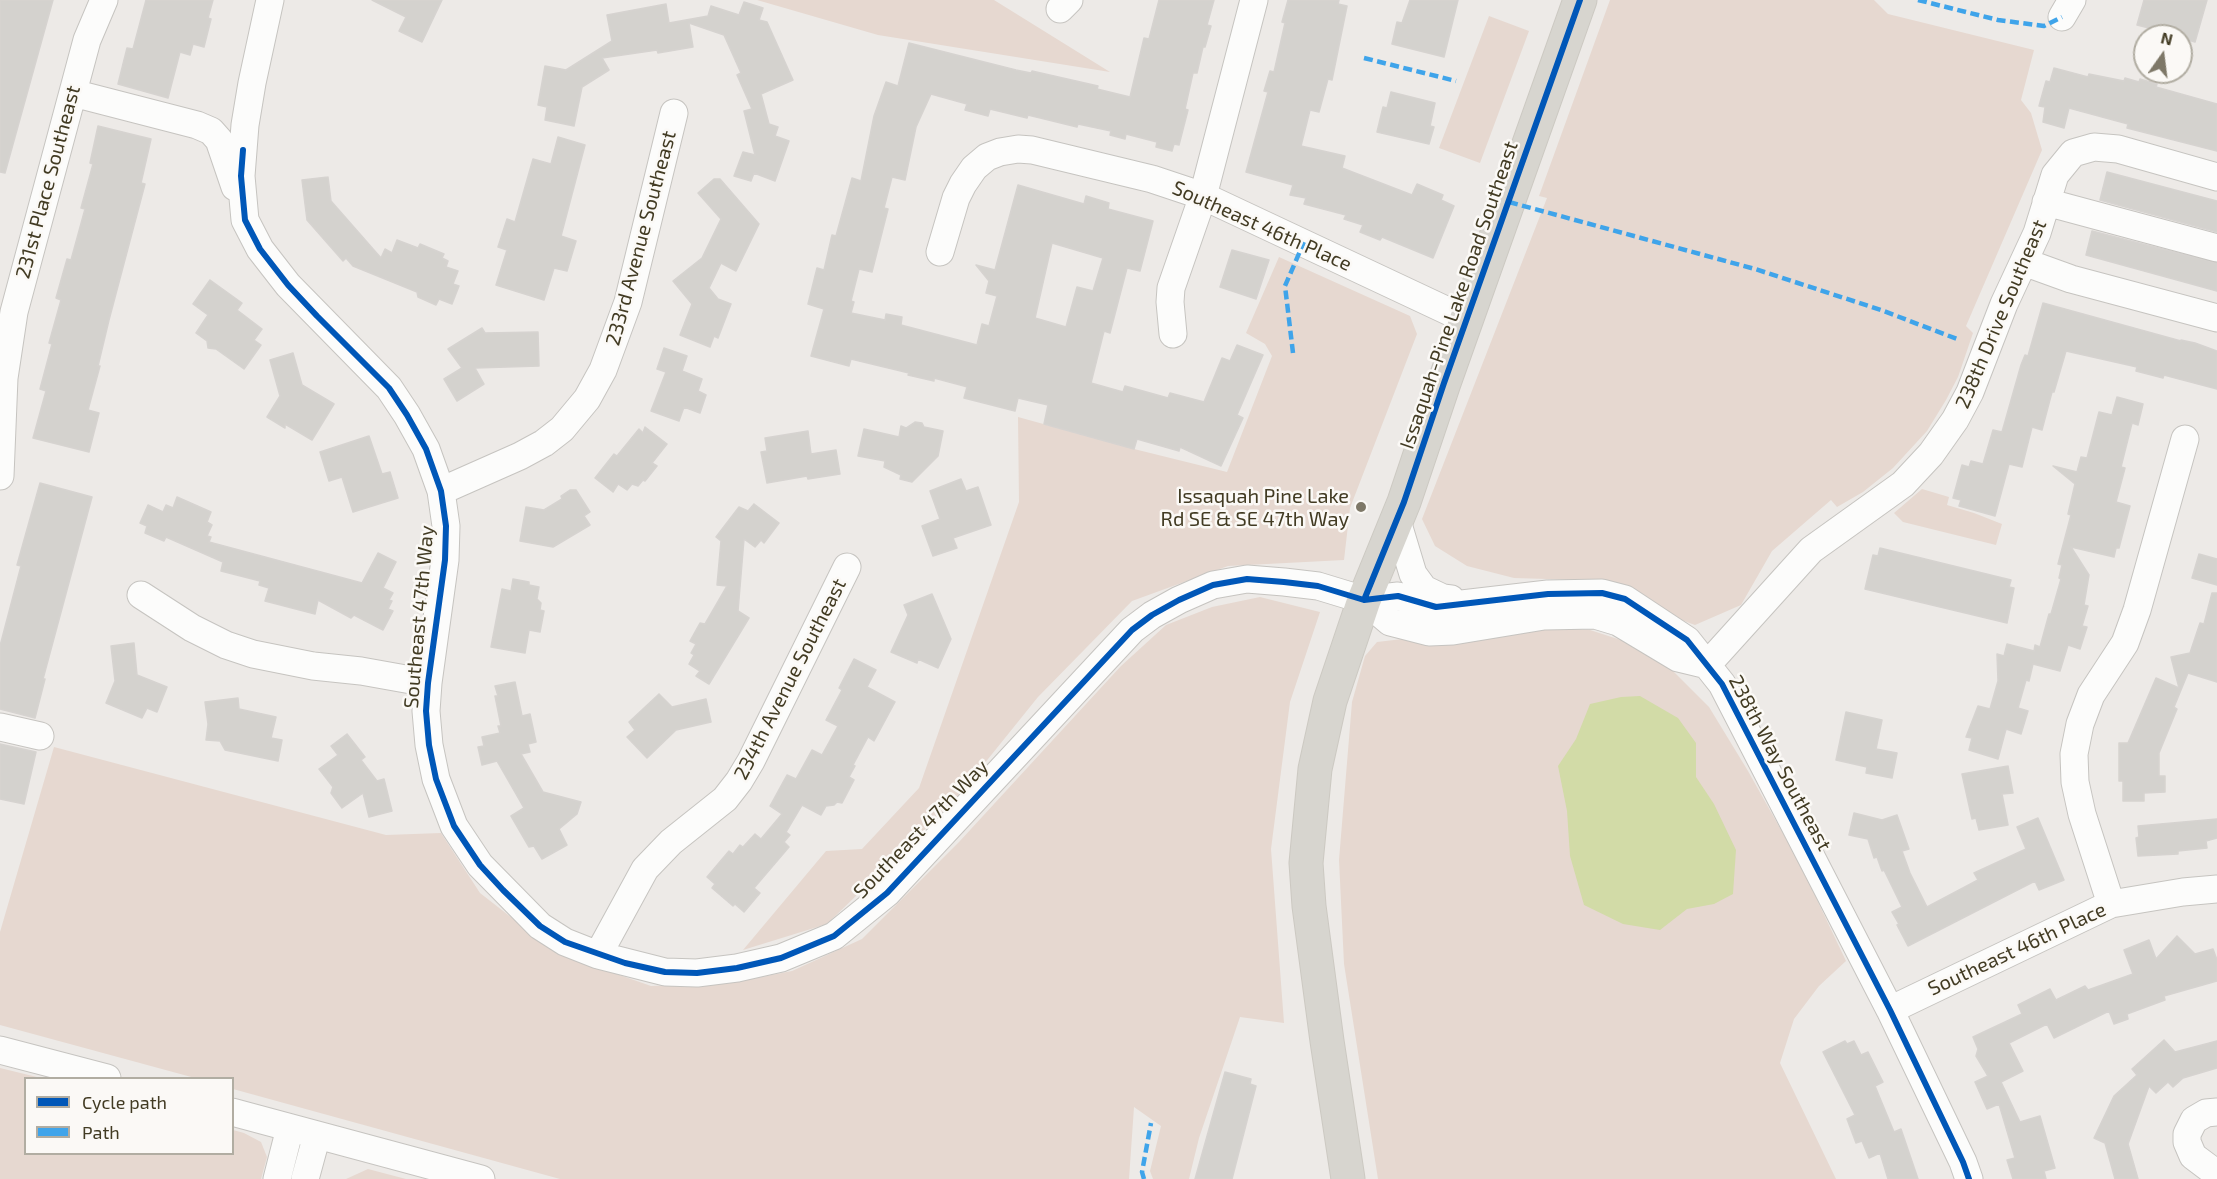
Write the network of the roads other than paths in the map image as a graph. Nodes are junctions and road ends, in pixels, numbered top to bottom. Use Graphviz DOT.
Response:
graph roads {
  1 [pos="104,0"];
  2 [pos="270,0"];
  3 [pos="1254,0"];
  4 [pos="1580,0"];
  5 [pos="73,93"];
  6 [pos="674,113"];
  7 [pos="2217,177"];
  8 [pos="1203,196"];
  9 [pos="2046,202"];
  10 [pos="245,219"];
  11 [pos="2217,248"];
  12 [pos="940,252"];
  13 [pos="2024,262"];
  14 [pos="2217,318"];
  15 [pos="1467,320"];
  16 [pos="1173,334"];
  17 [pos="2185,439"];
  18 [pos="0,476"];
  19 [pos="441,490"];
  20 [pos="1397,521"];
  21 [pos="847,567"];
  22 [pos="141,595"];
  23 [pos="1364,600"];
  24 [pos="1482,603"];
  25 [pos="1707,665"];
  26 [pos="428,684"];
  27 [pos="0,727"];
  28 [pos="40,736"];
  29 [pos="2217,889"];
  30 [pos="2111,904"];
  31 [pos="598,955"];
  32 [pos="1890,1010"];
  33 [pos="0,1050"];
  34 [pos="103,1077"];
  35 [pos="234,1113"];
  36 [pos="2205,1116"];
  37 [pos="290,1128"];
  38 [pos="317,1135"];
  39 [pos="2217,1174"];
  40 [pos="277,1179"];
  41 [pos="304,1179"];
  42 [pos="481,1179"];
  43 [pos="1348,1179"];
  44 [pos="1969,1179"];
  1 -- 5 [label="street, 231st Place Southeast"];
  2 -- 10 [label="street, Southeast 47th Way"];
  3 -- 8 [label="street"];
  4 -- 15 [label="main road, Issaquah-Pine Lake Road Southeast"];
  5 -- 10 [label="street"];
  5 -- 18 [label="street, 231st Place Southeast"];
  6 -- 19 [label="street, 233rd Avenue Southeast"];
  7 -- 9 [label="street, 238th Drive Southeast"];
  8 -- 12 [label="street, Southeast 46th Place"];
  8 -- 15 [label="street, Southeast 46th Place"];
  8 -- 16 [label="street"];
  9 -- 11 [label="street"];
  9 -- 13 [label="street, 238th Drive Southeast"];
  10 -- 19 [label="street, Southeast 47th Way"];
  13 -- 14 [label="street"];
  13 -- 25 [label="street, 238th Drive Southeast"];
  15 -- 20 [label="main road, Issaquah-Pine Lake Road Southeast"];
  17 -- 30 [label="street"];
  19 -- 26 [label="street, Southeast 47th Way"];
  20 -- 23 [label="main road, Issaquah-Pine Lake Road Southeast"];
  20 -- 24 [label="street, 238th Way Southeast"];
  21 -- 31 [label="street, 234th Avenue Southeast"];
  22 -- 26 [label="street"];
  23 -- 24 [label="street, 238th Way Southeast"];
  23 -- 25 [label="street, 238th Way Southeast"];
  23 -- 31 [label="street, Southeast 47th Way"];
  23 -- 43 [label="main road, Issaquah-Pine Lake Road Southeast"];
  24 -- 25 [label="street, 238th Way Southeast"];
  25 -- 32 [label="street, 238th Way Southeast"];
  26 -- 31 [label="street, Southeast 47th Way"];
  27 -- 28 [label="street"];
  29 -- 30 [label="street, Southeast 46th Place"];
  30 -- 32 [label="street, Southeast 46th Place"];
  32 -- 44 [label="street, 238th Way Southeast"];
  33 -- 34 [label="street"];
  35 -- 37 [label="street"];
  36 -- 39 [label="street"];
  37 -- 38 [label="street"];
  37 -- 40 [label="street"];
  38 -- 41 [label="street"];
  38 -- 42 [label="street"];
}
